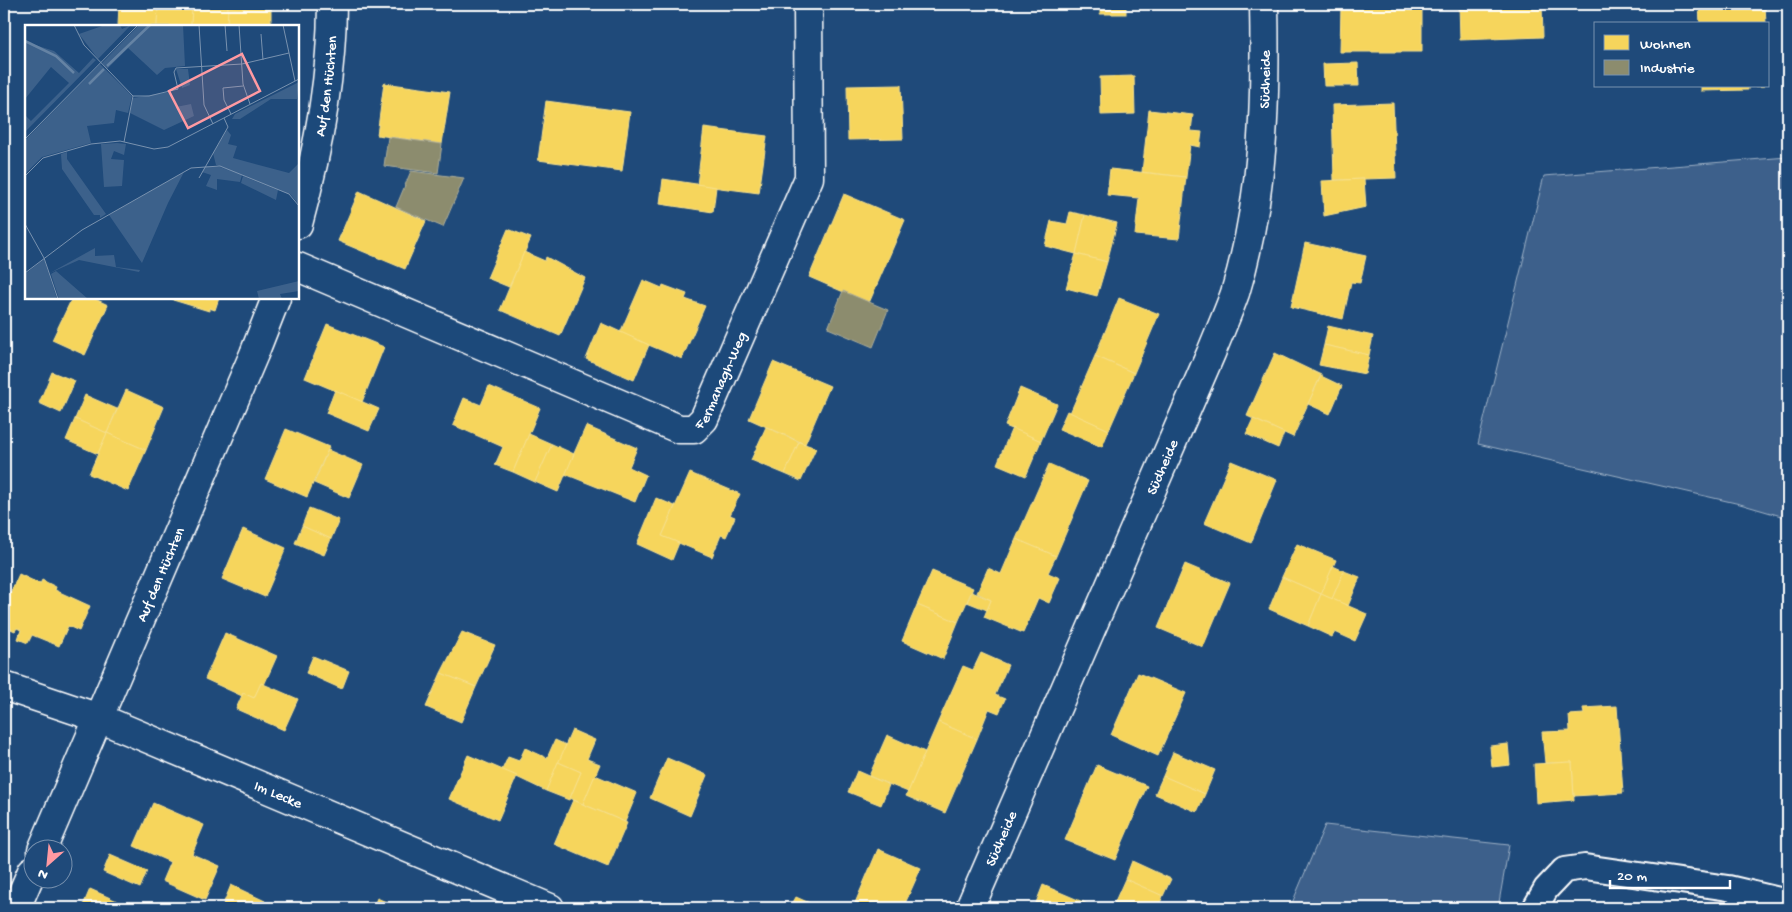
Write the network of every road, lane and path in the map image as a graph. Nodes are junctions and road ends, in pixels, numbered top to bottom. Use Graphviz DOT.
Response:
graph roads {
  1 [pos="332,4"];
  2 [pos="808,4"];
  3 [pos="1264,4"];
  4 [pos="299,220"];
  5 [pos="299,267"];
  6 [pos="276,299"];
  7 [pos="4,686"];
  8 [pos="99,718"];
  9 [pos="46,840"];
  10 [pos="24,890"];
  11 [pos="1788,902"];
  12 [pos="16,908"];
  13 [pos="550,908"];
  14 [pos="970,908"];
  15 [pos="1535,908"];
  1 -- 4 [label="street, Auf den Hüchten"];
  2 -- 5 [label="street, Fermanagh-Weg"];
  3 -- 14 [label="street, Südheide"];
  6 -- 8 [label="street, Auf den Hüchten"];
  7 -- 8 [label="street, Im Lecke"];
  8 -- 9 [label="street, Auf den Hüchten"];
  8 -- 13 [label="street, Im Lecke"];
  10 -- 12 [label="street"];
  11 -- 15 [label="lane"];
}
